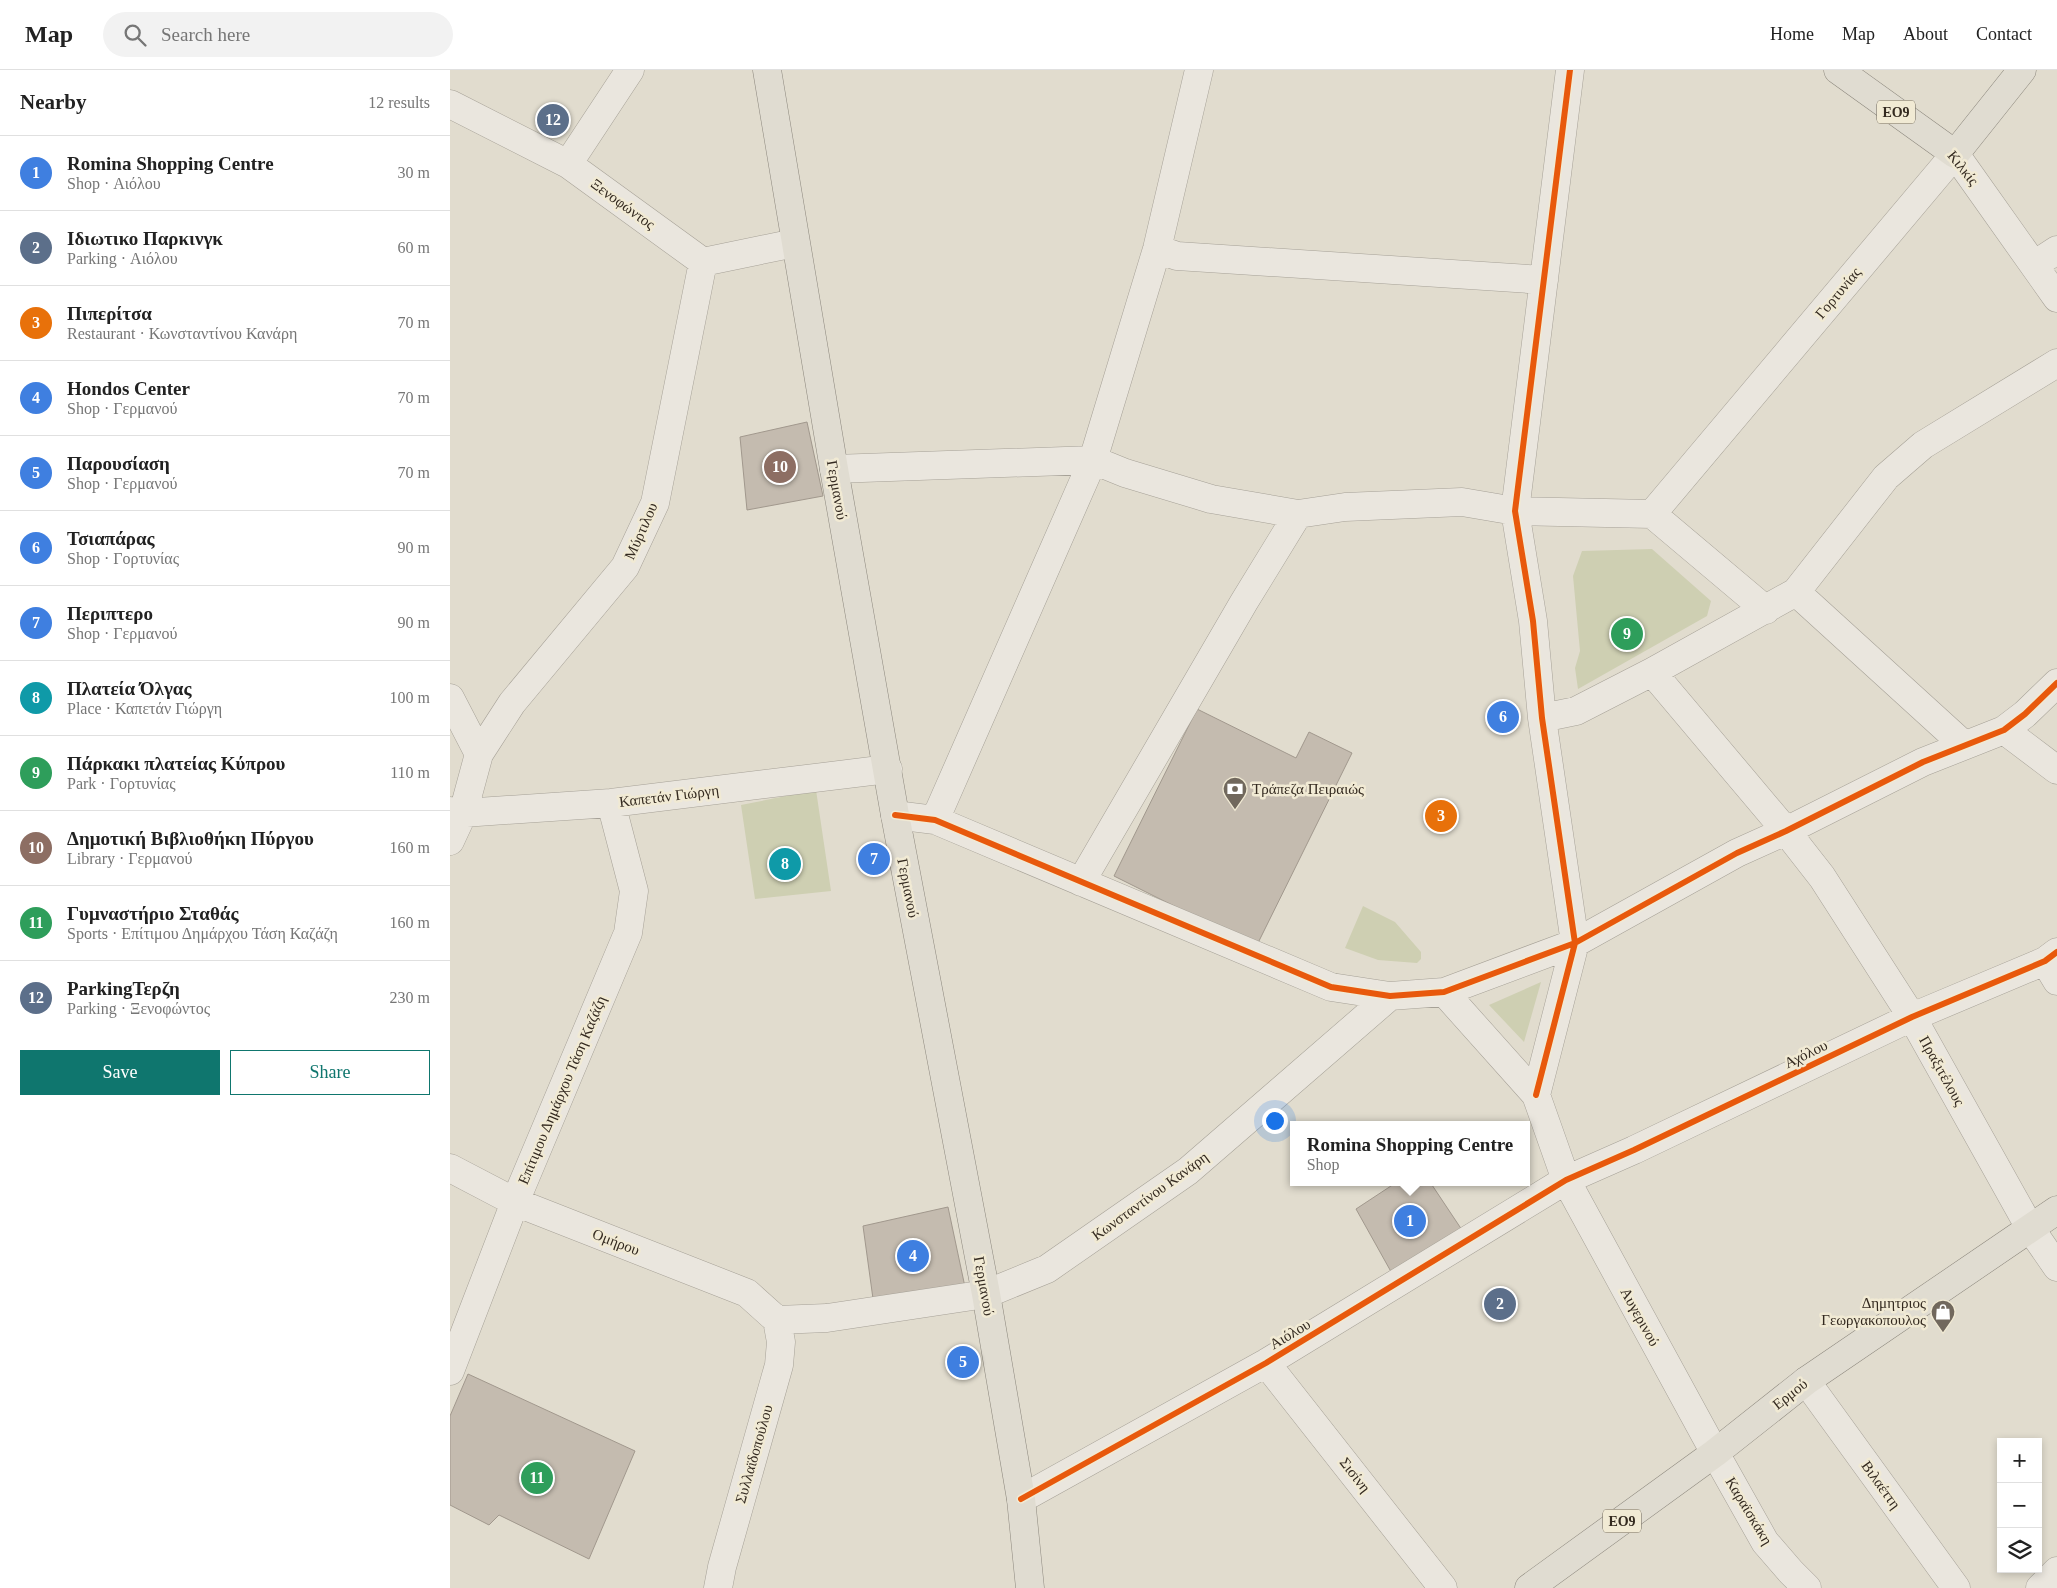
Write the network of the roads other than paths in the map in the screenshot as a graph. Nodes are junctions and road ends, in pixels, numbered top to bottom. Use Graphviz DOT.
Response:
graph roads {
  1 [pos="630,70"];
  2 [pos="767,70"];
  3 [pos="1199,70"];
  4 [pos="1570,70"];
  5 [pos="1838,70"];
  6 [pos="2022,70"];
  7 [pos="452,109"];
  8 [pos="1955,154"];
  9 [pos="568,164"];
  10 [pos="795,243"];
  11 [pos="1157,249"];
  12 [pos="2057,250"];
  13 [pos="703,262"];
  14 [pos="2034,266"];
  15 [pos="1544,280"];
  16 [pos="2057,298"];
  17 [pos="2057,363"];
  18 [pos="1093,460"];
  19 [pos="834,469"];
  20 [pos="1515,511"];
  21 [pos="1298,514"];
  22 [pos="1652,514"];
  23 [pos="1796,592"];
  24 [pos="1766,610"];
  25 [pos="1652,672"];
  26 [pos="2057,683"];
  27 [pos="450,698"];
  28 [pos="1542,718"];
  29 [pos="2004,730"];
  30 [pos="1964,745"];
  31 [pos="479,754"];
  32 [pos="888,769"];
  33 [pos="2057,770"];
  34 [pos="611,803"];
  35 [pos="456,812"];
  36 [pos="895,815"];
  37 [pos="935,820"];
  38 [pos="1786,831"];
  39 [pos="450,840"];
  40 [pos="1080,882"];
  41 [pos="1575,943"];
  42 [pos="2053,965"];
  43 [pos="1444,992"];
  44 [pos="1390,996"];
  45 [pos="1912,1017"];
  46 [pos="1536,1095"];
  47 [pos="450,1168"];
  48 [pos="1566,1180"];
  49 [pos="515,1202"];
  50 [pos="2057,1210"];
  51 [pos="2030,1228"];
  52 [pos="2057,1267"];
  53 [pos="986,1294"];
  54 [pos="777,1320"];
  55 [pos="1266,1363"];
  56 [pos="450,1371"];
  57 [pos="1806,1382"];
  58 [pos="1715,1453"];
  59 [pos="1021,1500"];
  60 [pos="2057,1570"];
  61 [pos="718,1588"];
  62 [pos="1030,1588"];
  63 [pos="1443,1588"];
  64 [pos="1529,1588"];
  65 [pos="1807,1588"];
  66 [pos="1956,1588"];
  67 [pos="2040,1588"];
  1 -- 9 [label="street"];
  2 -- 10 [label="main road, Γερμανού"];
  3 -- 11 [label="street"];
  4 -- 15 [label="street"];
  5 -- 8 [label="main road, Κιλκίς / ΕΟ9"];
  6 -- 8 [label="main road, Γορτυνίας"];
  7 -- 9 [label="street, Ξενοφώντος"];
  8 -- 14 [label="street, Κιλκίς"];
  8 -- 22 [label="street, Γορτυνίας"];
  9 -- 13 [label="street, Ξενοφώντος"];
  10 -- 13 [label="street"];
  10 -- 19 [label="main road, Γερμανού"];
  11 -- 15 [label="street"];
  11 -- 18 [label="street"];
  12 -- 14 [label="street"];
  13 -- 31 [label="street, Μύρτιλου"];
  14 -- 16 [label="street, Κιλκίς"];
  15 -- 20 [label="street"];
  17 -- 23 [label="street"];
  18 -- 19 [label="street"];
  18 -- 21 [label="street"];
  18 -- 37 [label="street"];
  19 -- 32 [label="main road, Γερμανού"];
  20 -- 21 [label="street"];
  20 -- 22 [label="street"];
  20 -- 28 [label="street"];
  21 -- 40 [label="street"];
  22 -- 24 [label="street"];
  23 -- 24 [label="street"];
  23 -- 30 [label="street"];
  24 -- 25 [label="street"];
  25 -- 28 [label="street"];
  25 -- 38 [label="street, Πραξιτέλους"];
  26 -- 29 [label="street"];
  27 -- 31 [label="street"];
  28 -- 41 [label="street"];
  29 -- 30 [label="street"];
  29 -- 33 [label="street"];
  30 -- 38 [label="street"];
  31 -- 35 [label="street, Μύρτιλου"];
  32 -- 34 [label="street, Καπετάν Γιώργη"];
  32 -- 36 [label="main road, Γερμανού"];
  34 -- 35 [label="street, Καπετάν Γιώργη"];
  34 -- 49 [label="street, Επίτιμου Δημάρχου Τάση Καζάζη"];
  35 -- 39 [label="street, Μύρτιλου"];
  36 -- 37 [label="street"];
  36 -- 53 [label="main road, Γερμανού"];
  37 -- 40 [label="street"];
  38 -- 41 [label="street"];
  38 -- 45 [label="street, Πραξιτέλους"];
  40 -- 44 [label="street"];
  41 -- 43 [label="street"];
  41 -- 46 [label="street"];
  42 -- 45 [label="street, Αχόλου"];
  43 -- 44 [label="street"];
  43 -- 46 [label="street"];
  44 -- 53 [label="street, Κωνσταντίνου Κανάρη"];
  45 -- 48 [label="street, Αχόλου"];
  45 -- 51 [label="street, Πραξιτέλους"];
  46 -- 48 [label="street, Αυγερινού"];
  47 -- 49 [label="street, Ομήρου"];
  48 -- 55 [label="street, Αιόλου"];
  48 -- 58 [label="street, Αυγερινού"];
  49 -- 54 [label="street, Ομήρου"];
  49 -- 56 [label="street, Επίτιμου Δημάρχου Τάση Καζάζη"];
  50 -- 51 [label="main road, Ερμού / ΕΟ9"];
  51 -- 52 [label="street, Πραξιτέλους"];
  51 -- 57 [label="main road, Ερμού / ΕΟ9"];
  53 -- 54 [label="street, Κωνσταντίνου Κανάρη"];
  53 -- 59 [label="main road, Γερμανού"];
  54 -- 61 [label="street, Συλλαϊδοπούλου"];
  55 -- 59 [label="street, Αιόλου"];
  55 -- 63 [label="street, Σισίνη"];
  57 -- 58 [label="main road, Ερμού / ΕΟ9"];
  57 -- 66 [label="street, Βιλαέττη"];
  58 -- 64 [label="main road, Ερμού / ΕΟ9"];
  58 -- 65 [label="street, Καραϊσκάκη"];
  59 -- 62 [label="main road, Γερμανού"];
  60 -- 67 [label="street"];
}
